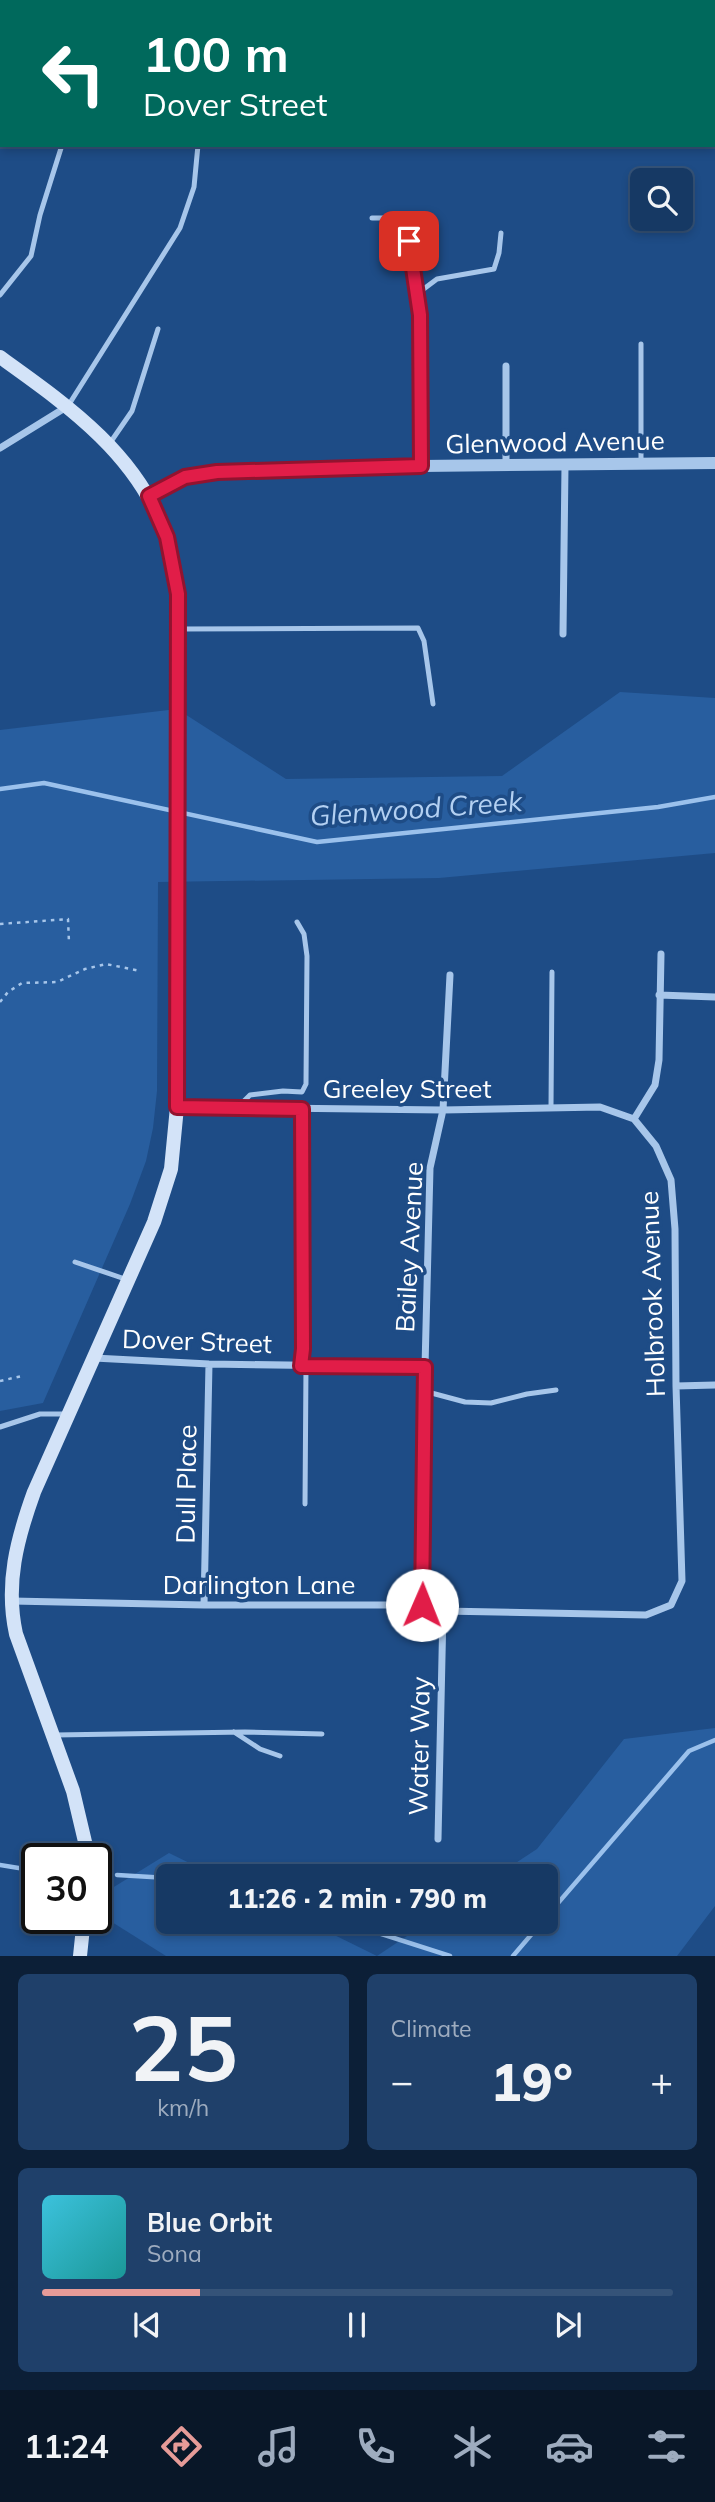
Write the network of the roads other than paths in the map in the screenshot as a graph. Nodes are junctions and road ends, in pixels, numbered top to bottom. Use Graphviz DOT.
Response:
graph roads {
  1 [pos="61,147"];
  2 [pos="198,147"];
  3 [pos="372,218"];
  4 [pos="501,233"];
  5 [pos="417,294"];
  6 [pos="0,295"];
  7 [pos="158,329"];
  8 [pos="641,344"];
  9 [pos="0,358"];
  10 [pos="506,366"];
  11 [pos="68,406"];
  12 [pos="110,443"];
  13 [pos="0,448"];
  14 [pos="715,463"];
  15 [pos="641,464"];
  16 [pos="421,466"];
  17 [pos="565,466"];
  18 [pos="506,467"];
  19 [pos="149,496"];
  20 [pos="178,629"];
  21 [pos="563,634"];
  22 [pos="433,704"];
  23 [pos="297,922"];
  24 [pos="661,954"];
  25 [pos="552,972"];
  26 [pos="450,975"];
  27 [pos="659,995"];
  28 [pos="715,997"];
  29 [pos="177,1107"];
  30 [pos="237,1108"];
  31 [pos="551,1108"];
  32 [pos="302,1109"];
  33 [pos="443,1110"];
  34 [pos="634,1119"];
  35 [pos="75,1262"];
  36 [pos="128,1280"];
  37 [pos="93,1358"];
  38 [pos="209,1364"];
  39 [pos="303,1366"];
  40 [pos="425,1367"];
  41 [pos="715,1385"];
  42 [pos="676,1386"];
  43 [pos="556,1390"];
  44 [pos="424,1391"];
  45 [pos="67,1415"];
  46 [pos="0,1427"];
  47 [pos="305,1504"];
  48 [pos="11,1601"];
  49 [pos="204,1605"];
  50 [pos="422,1605"];
  51 [pos="671,1605"];
  52 [pos="443,1611"];
  53 [pos="234,1732"];
  54 [pos="322,1734"];
  55 [pos="52,1735"];
  56 [pos="280,1756"];
  57 [pos="438,1839"];
  58 [pos="85,1843"];
  59 [pos="82,1934"];
  60 [pos="80,1956"];
  1 -- 6 [label="lane"];
  2 -- 11 [label="lane"];
  3 -- 5 [label="lane"];
  4 -- 5 [label="lane"];
  5 -- 16 [label="lane"];
  7 -- 12 [label="lane"];
  8 -- 15 [label="lane"];
  9 -- 11 [label="main road"];
  10 -- 18 [label="street"];
  11 -- 12 [label="main road"];
  11 -- 13 [label="street"];
  12 -- 19 [label="main road"];
  14 -- 15 [label="street, Glenwood Avenue"];
  15 -- 17 [label="street, Glenwood Avenue"];
  16 -- 18 [label="street, Glenwood Avenue"];
  16 -- 19 [label="street, Glenwood Avenue"];
  17 -- 18 [label="street, Glenwood Avenue"];
  17 -- 21 [label="street"];
  19 -- 20 [label="main road"];
  20 -- 22 [label="lane"];
  20 -- 29 [label="main road"];
  23 -- 30 [label="lane"];
  24 -- 27 [label="street"];
  25 -- 31 [label="lane"];
  26 -- 33 [label="street, Bailey Avenue"];
  27 -- 28 [label="street"];
  27 -- 34 [label="street"];
  29 -- 30 [label="street, Greeley Street"];
  29 -- 36 [label="main road"];
  30 -- 32 [label="street, Greeley Street"];
  31 -- 33 [label="street, Greeley Street"];
  31 -- 34 [label="street, Greeley Street"];
  32 -- 33 [label="street, Greeley Street"];
  32 -- 39 [label="street"];
  33 -- 40 [label="street, Bailey Avenue"];
  34 -- 42 [label="street, Holbrook Avenue"];
  35 -- 36 [label="lane"];
  36 -- 37 [label="main road"];
  37 -- 38 [label="street, Dover Street"];
  37 -- 45 [label="main road"];
  38 -- 39 [label="street, Dover Street"];
  38 -- 49 [label="street, Dull Place"];
  39 -- 40 [label="street, Dover Street"];
  39 -- 47 [label="lane"];
  40 -- 44 [label="street, Bailey Avenue"];
  41 -- 42 [label="street"];
  42 -- 51 [label="street, Holbrook Avenue"];
  43 -- 44 [label="lane"];
  44 -- 50 [label="street, Bailey Avenue"];
  45 -- 46 [label="lane"];
  45 -- 48 [label="main road"];
  48 -- 49 [label="street, Darlington Lane"];
  48 -- 55 [label="main road"];
  49 -- 50 [label="street, Darlington Lane"];
  50 -- 52 [label="street, Darlington Lane"];
  51 -- 52 [label="street, Darlington Lane"];
  52 -- 57 [label="street, Water Way"];
  53 -- 54 [label="lane"];
  53 -- 55 [label="lane"];
  53 -- 56 [label="lane"];
  55 -- 58 [label="main road"];
  59 -- 60 [label="main road"];
}
